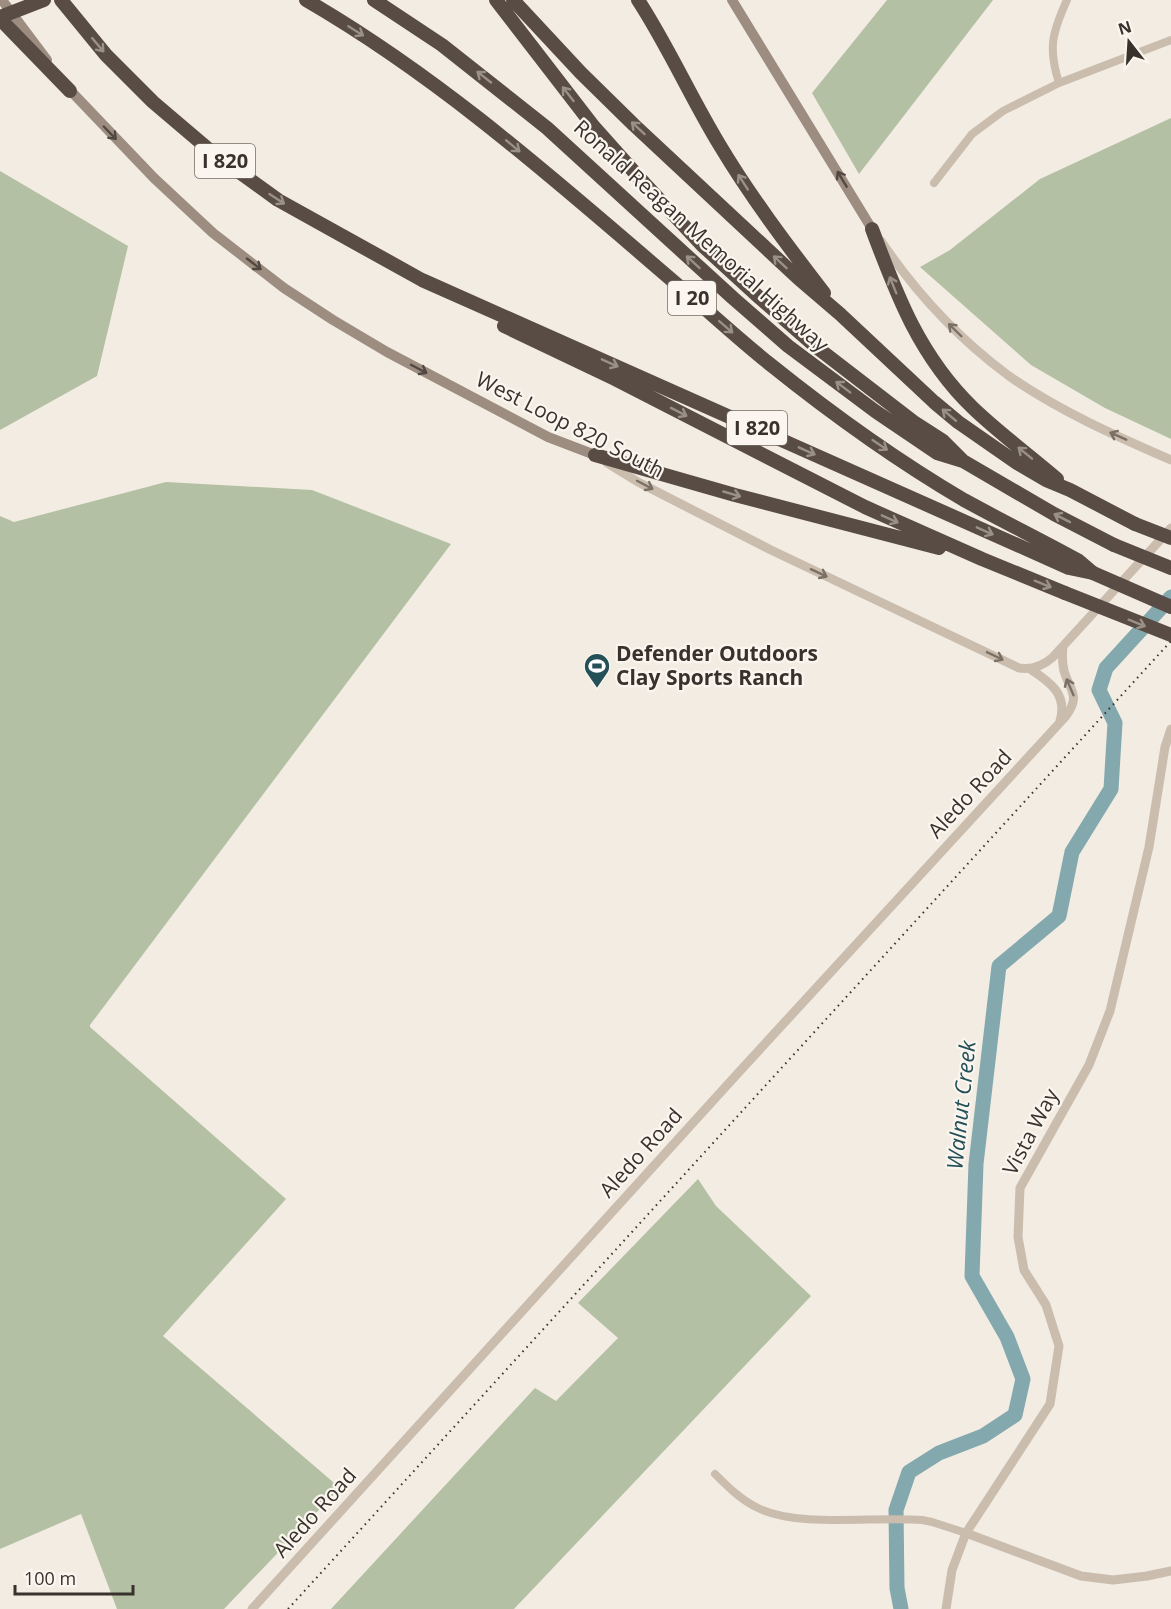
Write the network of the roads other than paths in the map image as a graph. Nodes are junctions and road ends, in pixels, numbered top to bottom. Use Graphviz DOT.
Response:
graph roads {
  1 [pos="2,0"];
  2 [pos="44,0"];
  3 [pos="61,0"];
  4 [pos="306,0"];
  5 [pos="374,0"];
  6 [pos="496,0"];
  7 [pos="513,0"];
  8 [pos="638,0"];
  9 [pos="732,0"];
  10 [pos="1067,0"];
  11 [pos="0,18"];
  12 [pos="1171,40"];
  13 [pos="1059,83"];
  14 [pos="70,91"];
  15 [pos="934,183"];
  16 [pos="872,229"];
  17 [pos="422,280"];
  18 [pos="840,314"];
  19 [pos="595,455"];
  20 [pos="1171,460"];
  21 [pos="963,461"];
  22 [pos="1070,490"];
  23 [pos="1171,528"];
  24 [pos="1171,538"];
  25 [pos="982,560"];
  26 [pos="1171,568"];
  27 [pos="1092,573"];
  28 [pos="1171,607"];
  29 [pos="1171,635"];
  30 [pos="1063,646"];
  31 [pos="1030,669"];
  32 [pos="1060,723"];
  33 [pos="1171,729"];
  34 [pos="715,1474"];
  35 [pos="966,1533"];
  36 [pos="1171,1571"];
  37 [pos="252,1609"];
  38 [pos="946,1609"];
  1 -- 14 [label="main road, West Loop 820 South"];
  2 -- 11 [label="highway, bridge"];
  3 -- 17 [label="highway, I 820, one-way"];
  4 -- 27 [label="highway, I 20, one-way"];
  21 -- 5 [label="highway, Ronald Reagan Memorial Highway / I 20, one-way"];
  21 -- 6 [label="highway, one-way"];
  18 -- 7 [label="highway, one-way"];
  18 -- 8 [label="highway, one-way"];
  16 -- 9 [label="main road, one-way"];
  10 -- 13 [label="street"];
  11 -- 14 [label="highway"];
  12 -- 13 [label="street"];
  13 -- 15 [label="street"];
  14 -- 19 [label="main road, West Loop 820 South, one-way"];
  20 -- 16 [label="street, one-way"];
  22 -- 16 [label="highway, one-way"];
  17 -- 25 [label="highway, one-way"];
  17 -- 27 [label="highway, I 820, one-way"];
  22 -- 18 [label="highway, one-way"];
  19 -- 25 [label="highway, one-way"];
  19 -- 31 [label="street, West Loop 820 South, one-way"];
  26 -- 21 [label="highway, Ronald Reagan Memorial Highway / I 20, one-way, bridge"];
  22 -- 24 [label="highway, bridge"];
  23 -- 30 [label="street"];
  25 -- 29 [label="highway, one-way, bridge"];
  27 -- 28 [label="highway, I 20, bridge"];
  30 -- 31 [label="street"];
  32 -- 30 [label="street, Aledo Road, one-way"];
  31 -- 32 [label="street, West Loop 820 South"];
  32 -- 37 [label="street, Aledo Road"];
  33 -- 35 [label="street, Vista Way"];
  34 -- 35 [label="street"];
  35 -- 36 [label="street"];
  35 -- 38 [label="street, Vista Way"];
}
